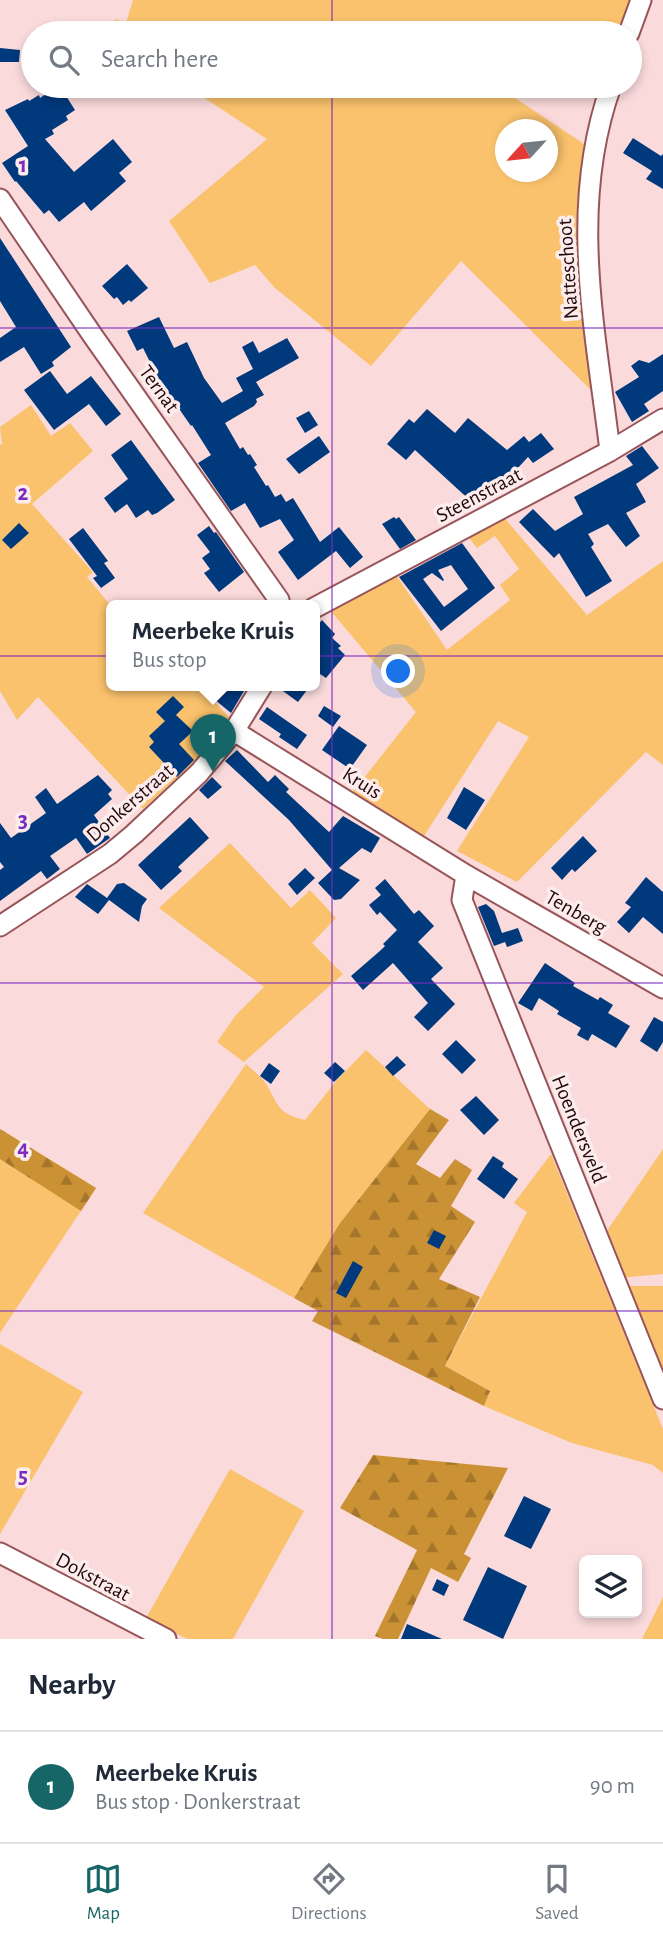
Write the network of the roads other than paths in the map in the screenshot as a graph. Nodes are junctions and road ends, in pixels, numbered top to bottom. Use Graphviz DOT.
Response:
graph roads {
  1 [pos="641,0"];
  2 [pos="633,21"];
  3 [pos="608,98"];
  4 [pos="0,199"];
  5 [pos="663,419"];
  6 [pos="610,451"];
  7 [pos="279,600"];
  8 [pos="320,605"];
  9 [pos="259,691"];
  10 [pos="234,731"];
  11 [pos="466,875"];
  12 [pos="0,926"];
  13 [pos="663,988"];
  14 [pos="663,1399"];
  15 [pos="0,1553"];
  16 [pos="166,1639"];
  1 -- 2 [label="street"];
  3 -- 6 [label="street, Natteschoot"];
  4 -- 7 [label="street, Ternat"];
  5 -- 6 [label="street, Steenstraat"];
  6 -- 8 [label="street, Steenstraat"];
  9 -- 10 [label="street, Donkerstraat"];
  10 -- 11 [label="street, Kruis"];
  10 -- 12 [label="street, Donkerstraat"];
  11 -- 13 [label="street, Tenberg"];
  11 -- 14 [label="street, Hoendersveld"];
  15 -- 16 [label="street, Dokstraat"];
}
